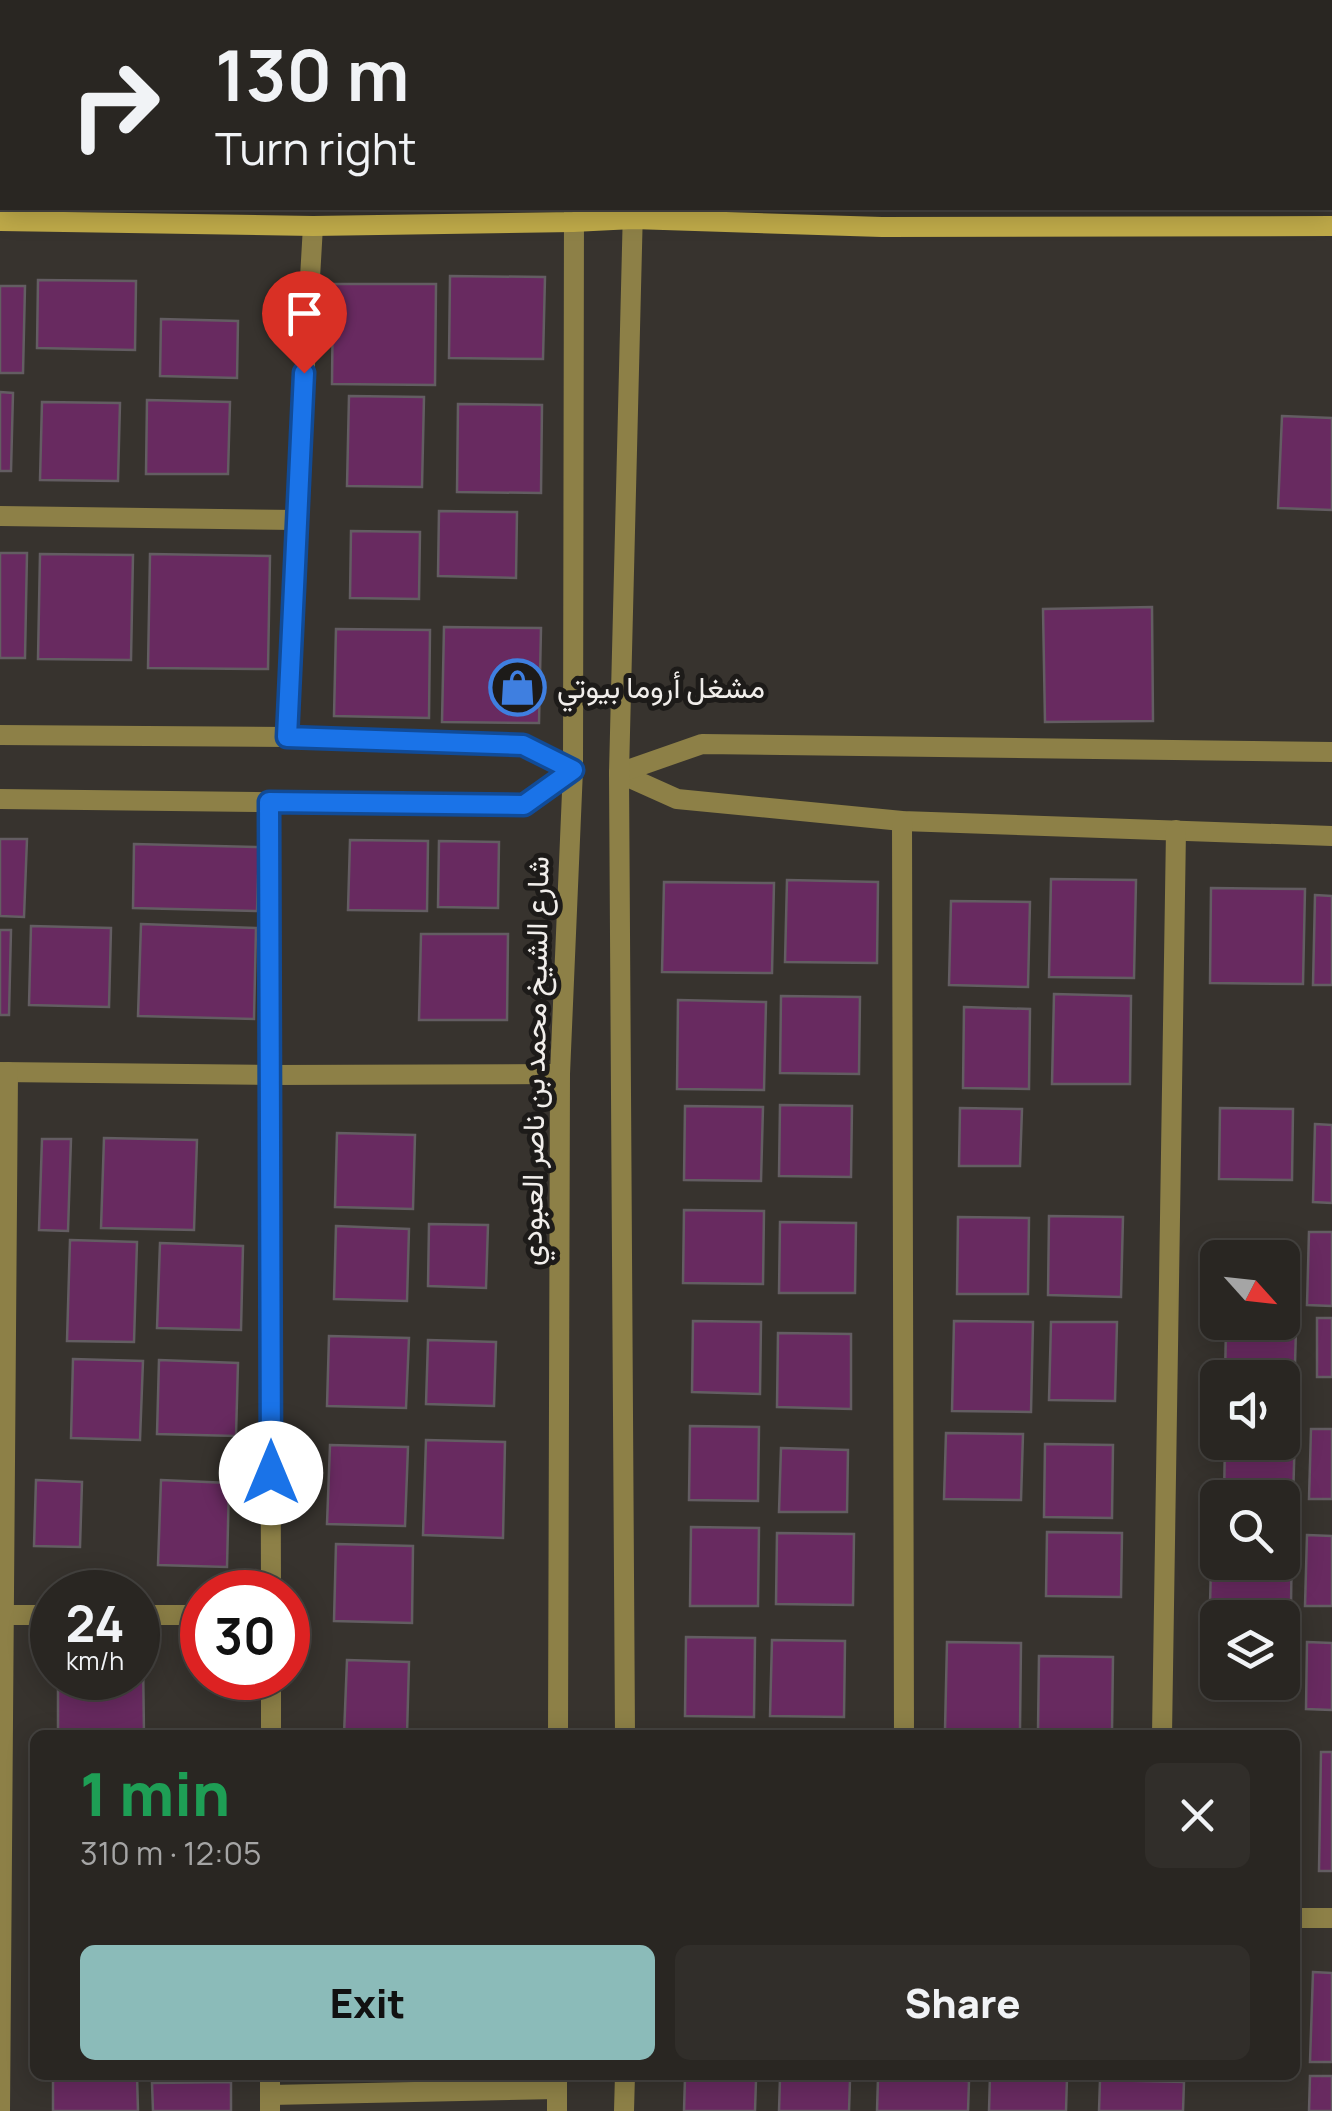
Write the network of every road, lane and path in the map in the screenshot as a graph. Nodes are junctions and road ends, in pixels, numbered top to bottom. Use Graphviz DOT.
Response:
graph roads {
  1 [pos="633,213"];
  2 [pos="574,215"];
  3 [pos="0,222"];
  4 [pos="312,226"];
  5 [pos="1332,226"];
  6 [pos="0,516"];
  7 [pos="296,520"];
  8 [pos="0,735"];
  9 [pos="287,737"];
  10 [pos="1332,752"];
  11 [pos="573,770"];
  12 [pos="620,773"];
  13 [pos="0,798"];
  14 [pos="269,802"];
  15 [pos="902,820"];
  16 [pos="1176,830"];
  17 [pos="1332,836"];
  18 [pos="4,1072"];
  19 [pos="560,1074"];
  20 [pos="271,1075"];
  21 [pos="3,1339"];
  22 [pos="271,1570"];
  23 [pos="2,1615"];
  24 [pos="30,1615"];
  25 [pos="271,1700"];
  26 [pos="271,1730"];
  27 [pos="558,1730"];
  28 [pos="625,1730"];
  29 [pos="904,1730"];
  30 [pos="1162,1730"];
  31 [pos="1300,1918"];
  32 [pos="1332,1918"];
  33 [pos="625,2080"];
  34 [pos="558,2082"];
  35 [pos="270,2094"];
  36 [pos="0,2111"];
  37 [pos="557,2111"];
  38 [pos="624,2111"];
  1 -- 2 [label="main road"];
  1 -- 5 [label="main road"];
  1 -- 12 [label="street"];
  2 -- 4 [label="main road"];
  2 -- 11 [label="street, شارع الشيخ محمد بن ناصر العبودي"];
  3 -- 4 [label="main road"];
  4 -- 7 [label="street"];
  6 -- 7 [label="street"];
  7 -- 9 [label="street"];
  8 -- 9 [label="street"];
  9 -- 11 [label="street"];
  10 -- 12 [label="street"];
  11 -- 14 [label="street"];
  11 -- 19 [label="street, شارع الشيخ محمد بن ناصر العبودي"];
  12 -- 15 [label="street"];
  12 -- 28 [label="street"];
  13 -- 14 [label="street"];
  14 -- 20 [label="street"];
  15 -- 16 [label="street"];
  15 -- 29 [label="street"];
  16 -- 17 [label="street"];
  16 -- 30 [label="street"];
  18 -- 20 [label="street"];
  18 -- 21 [label="street"];
  19 -- 20 [label="street"];
  19 -- 27 [label="street, شارع الشيخ محمد بن ناصر العبودي"];
  20 -- 22 [label="street"];
  21 -- 23 [label="street"];
  23 -- 24 [label="street"];
  23 -- 36 [label="street"];
  25 -- 26 [label="street"];
  31 -- 32 [label="street"];
  33 -- 38 [label="street"];
  34 -- 35 [label="street"];
  34 -- 37 [label="street"];
}
